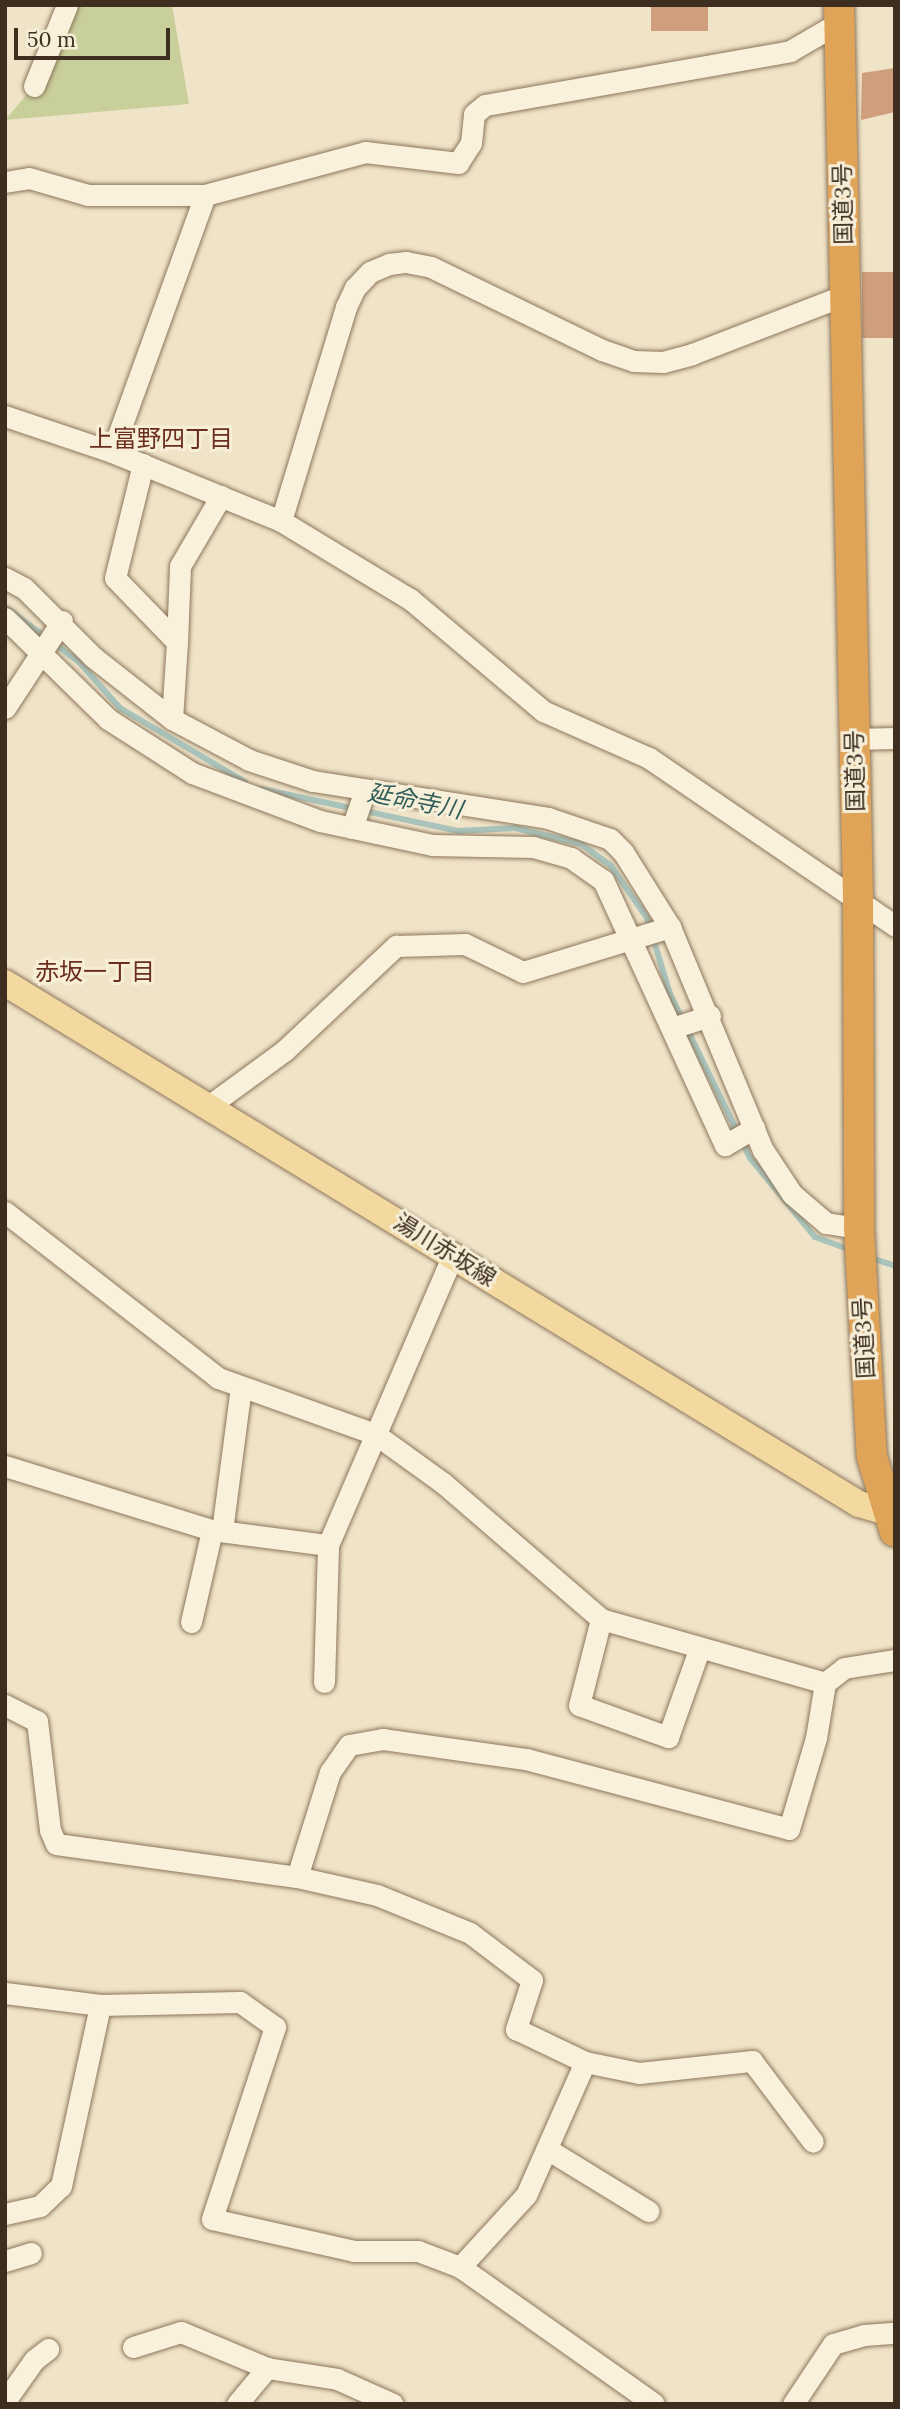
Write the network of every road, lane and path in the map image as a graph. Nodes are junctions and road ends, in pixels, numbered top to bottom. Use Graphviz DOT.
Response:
graph roads {
  1 [pos="66,5"];
  2 [pos="839,13"];
  3 [pos="34,86"];
  4 [pos="5,183"];
  5 [pos="205,195"];
  6 [pos="845,295"];
  7 [pos="5,416"];
  8 [pos="111,452"];
  9 [pos="143,464"];
  10 [pos="221,496"];
  11 [pos="281,521"];
  12 [pos="5,578"];
  13 [pos="5,618"];
  14 [pos="62,621"];
  15 [pos="177,642"];
  16 [pos="43,653"];
  17 [pos="5,708"];
  18 [pos="172,719"];
  19 [pos="895,738"];
  20 [pos="854,740"];
  21 [pos="365,789"];
  22 [pos="352,828"];
  23 [pos="858,898"];
  24 [pos="895,926"];
  25 [pos="670,927"];
  26 [pos="633,940"];
  27 [pos="5,983"];
  28 [pos="710,1016"];
  29 [pos="672,1028"];
  30 [pos="210,1105"];
  31 [pos="754,1128"];
  32 [pos="5,1212"];
  33 [pos="859,1235"];
  34 [pos="453,1255"];
  35 [pos="241,1387"];
  36 [pos="375,1434"];
  37 [pos="5,1466"];
  38 [pos="891,1522"];
  39 [pos="217,1531"];
  40 [pos="328,1545"];
  41 [pos="601,1619"];
  42 [pos="191,1622"];
  43 [pos="699,1650"];
  44 [pos="895,1660"];
  45 [pos="324,1682"];
  46 [pos="825,1683"];
  47 [pos="5,1705"];
  48 [pos="297,1877"];
  49 [pos="5,1993"];
  50 [pos="100,2005"];
  51 [pos="586,2062"];
  52 [pos="813,2142"];
  53 [pos="547,2149"];
  54 [pos="648,2211"];
  55 [pos="5,2214"];
  56 [pos="31,2252"];
  57 [pos="5,2261"];
  58 [pos="460,2267"];
  59 [pos="895,2333"];
  60 [pos="133,2347"];
  61 [pos="48,2349"];
  62 [pos="267,2368"];
  63 [pos="5,2401"];
  64 [pos="237,2404"];
  65 [pos="393,2404"];
  66 [pos="654,2404"];
  67 [pos="793,2404"];
  1 -- 3 [label="street"];
  2 -- 5 [label="street"];
  2 -- 6 [label="highway, 国道3号"];
  4 -- 5 [label="street"];
  5 -- 8 [label="street"];
  6 -- 11 [label="street"];
  6 -- 20 [label="highway, 国道3号"];
  7 -- 8 [label="street"];
  8 -- 9 [label="street"];
  9 -- 10 [label="street"];
  9 -- 15 [label="street"];
  10 -- 11 [label="street"];
  10 -- 15 [label="street"];
  11 -- 23 [label="street"];
  12 -- 14 [label="street"];
  13 -- 16 [label="street"];
  14 -- 16 [label="street"];
  14 -- 18 [label="street"];
  15 -- 18 [label="street"];
  16 -- 17 [label="street"];
  16 -- 22 [label="street"];
  18 -- 21 [label="street"];
  19 -- 20 [label="street"];
  20 -- 23 [label="highway, 国道3号"];
  21 -- 22 [label="street"];
  21 -- 25 [label="street"];
  22 -- 26 [label="street"];
  23 -- 24 [label="street"];
  23 -- 33 [label="highway, 国道3号"];
  25 -- 26 [label="street"];
  25 -- 28 [label="street"];
  26 -- 29 [label="street"];
  26 -- 30 [label="street"];
  27 -- 30 [label="main road, 湯川赤坂線"];
  28 -- 29 [label="street"];
  28 -- 31 [label="street"];
  29 -- 31 [label="street"];
  30 -- 34 [label="main road, 湯川赤坂線"];
  31 -- 33 [label="street"];
  32 -- 35 [label="street"];
  33 -- 38 [label="highway, 国道3号"];
  34 -- 36 [label="street"];
  34 -- 38 [label="main road, 湯川赤坂線"];
  35 -- 36 [label="street"];
  35 -- 39 [label="street"];
  36 -- 40 [label="street"];
  36 -- 41 [label="street"];
  37 -- 39 [label="street"];
  39 -- 40 [label="street"];
  39 -- 42 [label="street"];
  40 -- 45 [label="street"];
  41 -- 43 [label="street"];
  41 -- 43 [label="street"];
  43 -- 46 [label="street"];
  44 -- 46 [label="street"];
  46 -- 48 [label="street"];
  47 -- 48 [label="street"];
  48 -- 51 [label="street"];
  49 -- 50 [label="street"];
  50 -- 55 [label="street"];
  50 -- 58 [label="street"];
  51 -- 52 [label="street"];
  51 -- 53 [label="street"];
  53 -- 54 [label="street"];
  53 -- 58 [label="street"];
  56 -- 57 [label="street"];
  58 -- 66 [label="street"];
  59 -- 67 [label="street"];
  60 -- 62 [label="street"];
  61 -- 63 [label="street"];
  62 -- 64 [label="street"];
  62 -- 65 [label="street"];
}
